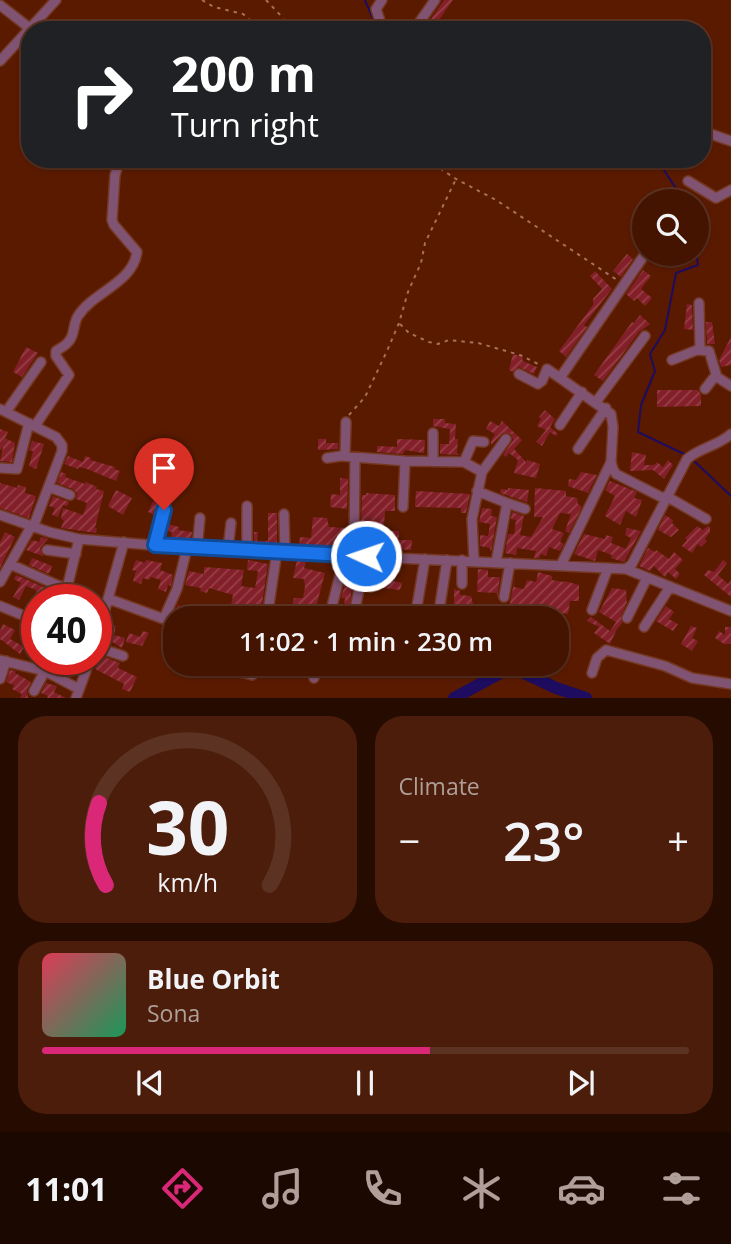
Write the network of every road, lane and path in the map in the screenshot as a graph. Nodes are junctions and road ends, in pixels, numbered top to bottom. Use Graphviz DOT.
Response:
graph roads {
  1 [pos="56,0"];
  2 [pos="202,0"];
  3 [pos="267,0"];
  4 [pos="382,0"];
  5 [pos="435,0"];
  6 [pos="0,5"];
  7 [pos="21,21"];
  8 [pos="38,21"];
  9 [pos="251,21"];
  10 [pos="284,21"];
  11 [pos="380,21"];
  12 [pos="420,21"];
  13 [pos="21,39"];
  14 [pos="0,61"];
  15 [pos="711,134"];
  16 [pos="731,141"];
  17 [pos="117,168"];
  18 [pos="440,168"];
  19 [pos="456,179"];
  20 [pos="688,181"];
  21 [pos="731,191"];
  22 [pos="638,266"];
  23 [pos="625,286"];
  24 [pos="699,303"];
  25 [pos="399,323"];
  26 [pos="645,336"];
  27 [pos="700,349"];
  28 [pos="672,360"];
  29 [pos="41,362"];
  30 [pos="547,369"];
  31 [pos="519,374"];
  32 [pos="716,375"];
  33 [pos="560,378"];
  34 [pos="731,386"];
  35 [pos="705,389"];
  36 [pos="582,392"];
  37 [pos="596,402"];
  38 [pos="606,408"];
  39 [pos="3,411"];
  40 [pos="346,422"];
  41 [pos="32,424"];
  42 [pos="560,425"];
  43 [pos="433,433"];
  44 [pos="731,434"];
  45 [pos="506,439"];
  46 [pos="484,442"];
  47 [pos="578,449"];
  48 [pos="345,457"];
  49 [pos="327,458"];
  50 [pos="355,459"];
  51 [pos="405,461"];
  52 [pos="433,461"];
  53 [pos="464,462"];
  54 [pos="611,462"];
  55 [pos="0,468"];
  56 [pos="482,472"];
  57 [pos="49,487"];
  58 [pos="477,491"];
  59 [pos="70,495"];
  60 [pos="666,498"];
  61 [pos="507,503"];
  62 [pos="247,506"];
  63 [pos="403,507"];
  64 [pos="525,509"];
  65 [pos="164,510"];
  66 [pos="284,514"];
  67 [pos="0,515"];
  68 [pos="200,518"];
  69 [pos="706,519"];
  70 [pos="231,523"];
  71 [pos="33,525"];
  72 [pos="79,539"];
  73 [pos="124,542"];
  74 [pos="155,545"];
  75 [pos="192,548"];
  76 [pos="228,549"];
  77 [pos="47,550"];
  78 [pos="247,550"];
  79 [pos="281,551"];
  80 [pos="76,554"];
  81 [pos="349,555"];
  82 [pos="366,556"];
  83 [pos="425,559"];
  84 [pos="447,560"];
  85 [pos="462,560"];
  86 [pos="474,561"];
  87 [pos="496,562"];
  88 [pos="510,563"];
  89 [pos="12,565"];
  90 [pos="561,565"];
  91 [pos="608,568"];
  92 [pos="626,569"];
  93 [pos="647,578"];
  94 [pos="0,582"];
  95 [pos="55,584"];
  96 [pos="68,584"];
  97 [pos="462,584"];
  98 [pos="670,587"];
  99 [pos="112,588"];
  100 [pos="504,597"];
  101 [pos="112,600"];
  102 [pos="356,604"];
  103 [pos="0,606"];
  104 [pos="169,606"];
  105 [pos="270,606"];
  106 [pos="333,606"];
  107 [pos="417,606"];
  108 [pos="440,606"];
  109 [pos="592,610"];
  110 [pos="731,611"];
  111 [pos="21,615"];
  112 [pos="163,618"];
  113 [pos="627,618"];
  114 [pos="644,627"];
  115 [pos="112,652"];
  116 [pos="123,656"];
  117 [pos="3,660"];
  118 [pos="21,665"];
  119 [pos="592,673"];
  120 [pos="47,675"];
  121 [pos="52,675"];
  122 [pos="84,675"];
  123 [pos="0,679"];
  124 [pos="731,684"];
  125 [pos="34,691"];
  126 [pos="77,694"];
  1 -- 8 [label="street"];
  2 -- 9 [label="path"];
  3 -- 10 [label="path"];
  4 -- 11 [label="street"];
  5 -- 12 [label="street"];
  6 -- 7 [label="street"];
  13 -- 14 [label="street"];
  15 -- 16 [label="street"];
  17 -- 41 [label="street"];
  18 -- 19 [label="path"];
  19 -- 23 [label="path"];
  19 -- 25 [label="path"];
  20 -- 21 [label="street"];
  22 -- 23 [label="street"];
  23 -- 33 [label="street"];
  24 -- 27 [label="street"];
  25 -- 30 [label="path"];
  25 -- 40 [label="path"];
  26 -- 37 [label="street"];
  27 -- 28 [label="street"];
  27 -- 32 [label="street"];
  29 -- 39 [label="street"];
  30 -- 31 [label="street"];
  30 -- 33 [label="street"];
  32 -- 34 [label="street"];
  32 -- 35 [label="street"];
  33 -- 36 [label="street"];
  36 -- 37 [label="street"];
  36 -- 42 [label="street"];
  37 -- 38 [label="street"];
  38 -- 47 [label="street"];
  38 -- 54 [label="street"];
  39 -- 41 [label="street"];
  40 -- 48 [label="street"];
  41 -- 55 [label="street"];
  41 -- 57 [label="street"];
  43 -- 52 [label="street"];
  44 -- 60 [label="street"];
  45 -- 56 [label="street"];
  46 -- 53 [label="street"];
  48 -- 49 [label="street"];
  48 -- 50 [label="street"];
  50 -- 51 [label="street"];
  50 -- 81 [label="street"];
  51 -- 52 [label="street"];
  51 -- 63 [label="street"];
  52 -- 53 [label="street"];
  53 -- 56 [label="street"];
  54 -- 60 [label="street"];
  54 -- 90 [label="street"];
  56 -- 58 [label="street"];
  57 -- 59 [label="street"];
  57 -- 71 [label="street"];
  58 -- 61 [label="street"];
  58 -- 86 [label="street"];
  60 -- 69 [label="street"];
  60 -- 92 [label="street"];
  61 -- 64 [label="street"];
  61 -- 87 [label="street"];
  62 -- 78 [label="street"];
  65 -- 74 [label="street"];
  66 -- 79 [label="street"];
  67 -- 71 [label="street"];
  68 -- 75 [label="street"];
  70 -- 76 [label="street"];
  71 -- 72 [label="street"];
  71 -- 89 [label="street"];
  72 -- 73 [label="street"];
  72 -- 80 [label="street"];
  73 -- 74 [label="street"];
  73 -- 99 [label="street"];
  74 -- 75 [label="street"];
  75 -- 76 [label="street"];
  75 -- 104 [label="street"];
  76 -- 78 [label="street"];
  77 -- 80 [label="street"];
  78 -- 79 [label="street"];
  79 -- 81 [label="street"];
  79 -- 105 [label="street"];
  80 -- 96 [label="street"];
  81 -- 82 [label="street"];
  81 -- 106 [label="street"];
  82 -- 83 [label="street"];
  82 -- 102 [label="street"];
  83 -- 84 [label="street"];
  83 -- 107 [label="street"];
  84 -- 85 [label="street"];
  84 -- 108 [label="street"];
  85 -- 86 [label="street"];
  85 -- 97 [label="street"];
  86 -- 87 [label="street"];
  87 -- 88 [label="street"];
  88 -- 90 [label="street"];
  88 -- 100 [label="street"];
  89 -- 94 [label="street"];
  89 -- 95 [label="street"];
  90 -- 91 [label="street"];
  91 -- 92 [label="street"];
  91 -- 109 [label="street"];
  92 -- 93 [label="street"];
  93 -- 98 [label="street"];
  93 -- 113 [label="street"];
  98 -- 110 [label="street"];
  98 -- 114 [label="street"];
  101 -- 112 [label="street"];
  103 -- 111 [label="street"];
  115 -- 116 [label="street"];
  117 -- 118 [label="street"];
  117 -- 123 [label="street"];
  119 -- 124 [label="street"];
  120 -- 125 [label="street"];
  121 -- 126 [label="street"];
  122 -- 126 [label="street"];
}
